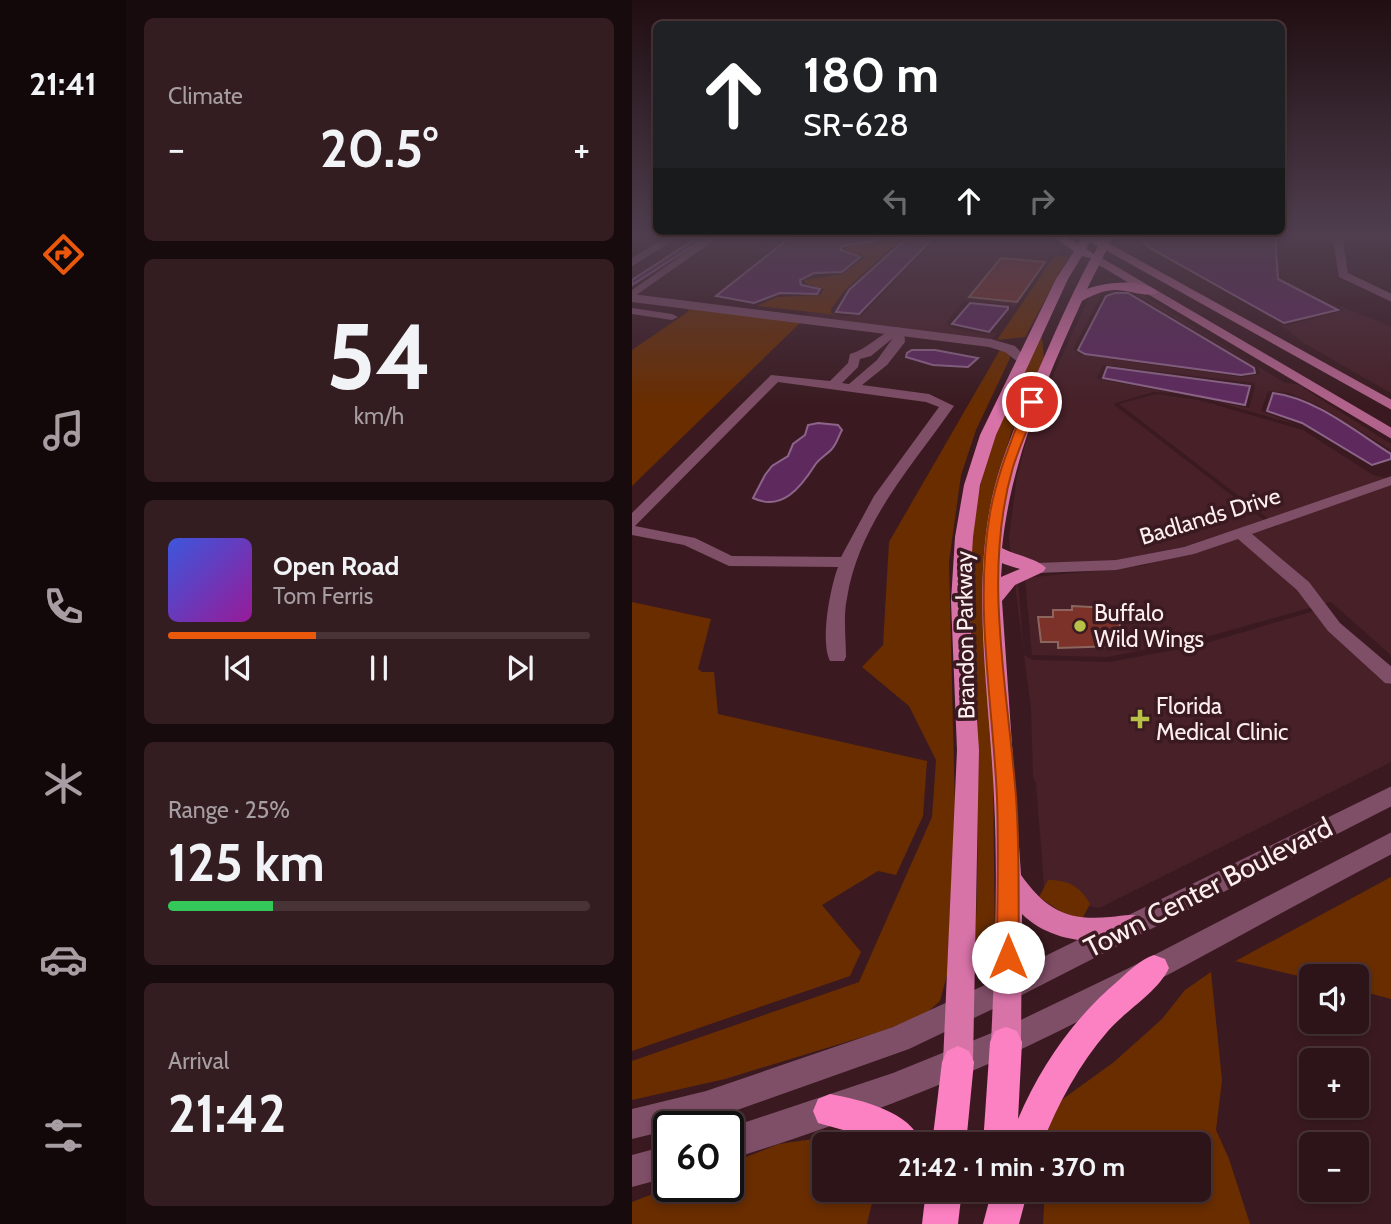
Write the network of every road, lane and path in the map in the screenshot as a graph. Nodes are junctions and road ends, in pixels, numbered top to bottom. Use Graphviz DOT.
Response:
graph roads {
  1 [pos="1057,292"];
  2 [pos="1079,292"];
  3 [pos="1088,292"];
  4 [pos="1152,292"];
  5 [pos="1195,292"];
  6 [pos="632,296"];
  7 [pos="1076,299"];
  8 [pos="632,311"];
  9 [pos="672,317"];
  10 [pos="898,331"];
  11 [pos="1034,337"];
  12 [pos="991,343"];
  13 [pos="867,353"];
  14 [pos="1022,360"];
  15 [pos="879,362"];
  16 [pos="854,364"];
  17 [pos="832,386"];
  18 [pos="852,388"];
  19 [pos="1391,406"];
  20 [pos="1391,435"];
  21 [pos="1391,480"];
  22 [pos="632,522"];
  23 [pos="632,530"];
  24 [pos="1241,533"];
  25 [pos="992,549"];
  26 [pos="848,562"];
  27 [pos="1037,568"];
  28 [pos="991,601"];
  29 [pos="837,657"];
  30 [pos="1391,678"];
  31 [pos="1391,795"];
  32 [pos="1391,842"];
  33 [pos="1008,878"];
  34 [pos="1133,925"];
  35 [pos="1155,968"];
  36 [pos="1008,988"];
  37 [pos="962,1010"];
  38 [pos="1006,1042"];
  39 [pos="958,1062"];
  40 [pos="830,1111"];
  41 [pos="632,1124"];
  42 [pos="890,1132"];
  43 [pos="950,1132"];
  44 [pos="1001,1132"];
  45 [pos="1030,1132"];
  46 [pos="744,1139"];
  47 [pos="653,1165"];
  48 [pos="632,1171"];
  49 [pos="998,1202"];
  50 [pos="1006,1202"];
  51 [pos="999,1224"];
  1 -- 11 [label="main road, Brandon Parkway"];
  2 -- 7 [label="main road"];
  3 -- 7 [label="main road"];
  4 -- 20 [label="main road"];
  5 -- 19 [label="main road"];
  6 -- 10 [label="street"];
  7 -- 25 [label="main road, Brandon Parkway"];
  8 -- 9 [label="street"];
  10 -- 12 [label="street"];
  10 -- 13 [label="street"];
  10 -- 15 [label="street"];
  11 -- 12 [label="street"];
  11 -- 14 [label="main road, Brandon Parkway"];
  12 -- 14 [label="street"];
  13 -- 15 [label="street"];
  13 -- 16 [label="street"];
  14 -- 37 [label="main road, Brandon Parkway"];
  15 -- 16 [label="street"];
  15 -- 18 [label="street"];
  16 -- 17 [label="street"];
  17 -- 18 [label="street"];
  17 -- 22 [label="street"];
  18 -- 26 [label="street"];
  21 -- 24 [label="street, Badlands Drive"];
  23 -- 26 [label="street"];
  24 -- 27 [label="street, Badlands Drive"];
  24 -- 30 [label="street"];
  25 -- 27 [label="main road"];
  25 -- 28 [label="main road, Brandon Parkway"];
  26 -- 29 [label="street"];
  27 -- 28 [label="main road"];
  28 -- 33 [label="main road, Brandon Parkway"];
  31 -- 34 [label="street, Town Center Boulevard"];
  32 -- 35 [label="street, Town Center Boulevard"];
  33 -- 34 [label="main road"];
  33 -- 36 [label="main road, Brandon Parkway"];
  34 -- 36 [label="street, Town Center Boulevard"];
  35 -- 38 [label="street, Town Center Boulevard"];
  35 -- 45 [label="highway"];
  36 -- 37 [label="street, Town Center Boulevard"];
  36 -- 38 [label="main road, Brandon Parkway"];
  37 -- 39 [label="main road, Brandon Parkway"];
  37 -- 41 [label="street, Town Center Boulevard"];
  38 -- 39 [label="street, Town Center Boulevard"];
  38 -- 44 [label="highway"];
  39 -- 40 [label="street, Town Center Boulevard"];
  39 -- 43 [label="highway"];
  40 -- 42 [label="highway"];
  40 -- 46 [label="street, Town Center Boulevard"];
  47 -- 48 [label="street"];
  49 -- 51 [label="highway"];
  50 -- 51 [label="highway"];
}
